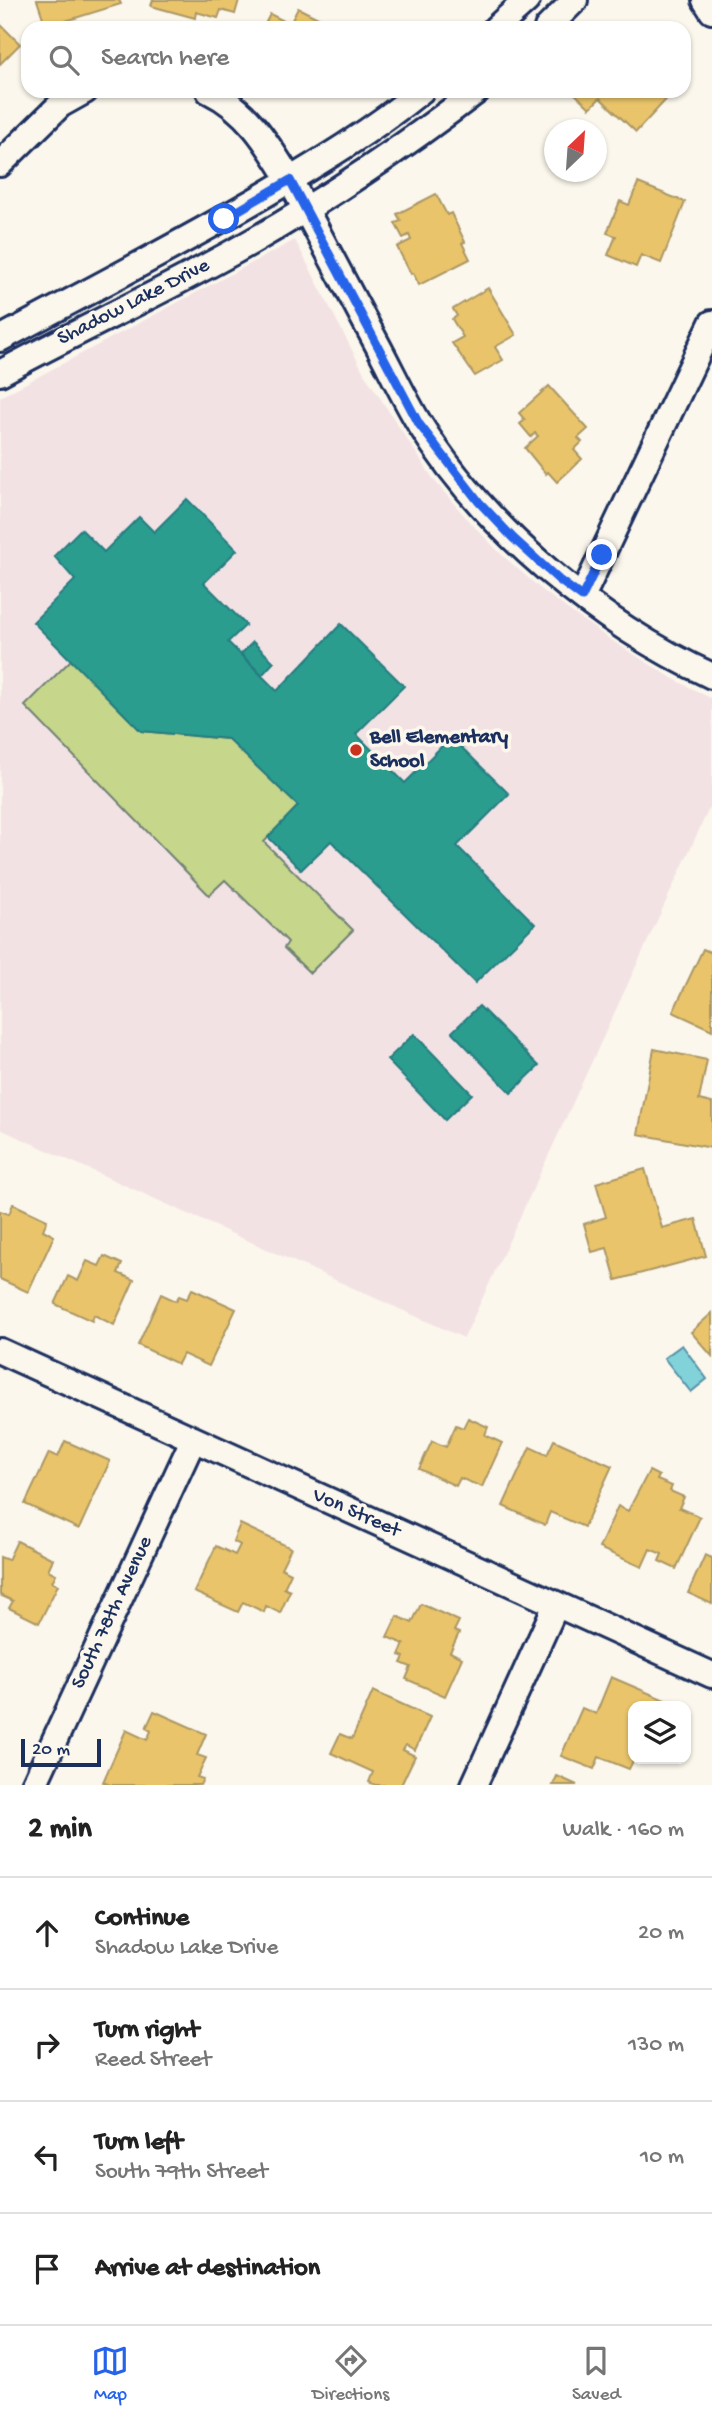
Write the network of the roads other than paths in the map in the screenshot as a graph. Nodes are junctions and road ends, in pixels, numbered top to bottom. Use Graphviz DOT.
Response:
graph roads {
  1 [pos="527,0"];
  2 [pos="575,0"];
  3 [pos="705,0"];
  4 [pos="712,10"];
  5 [pos="504,21"];
  6 [pos="554,21"];
  7 [pos="72,98"];
  8 [pos="221,98"];
  9 [pos="412,98"];
  10 [pos="467,98"];
  11 [pos="0,164"];
  12 [pos="290,180"];
  13 [pos="306,210"];
  14 [pos="712,323"];
  15 [pos="0,339"];
  16 [pos="0,373"];
  17 [pos="582,597"];
  18 [pos="712,676"];
  19 [pos="0,1351"];
  20 [pos="193,1440"];
  21 [pos="556,1605"];
  22 [pos="712,1675"];
  23 [pos="34,1785"];
  24 [pos="474,1785"];
  1 -- 5 [label="street"];
  2 -- 6 [label="street"];
  3 -- 4 [label="street"];
  7 -- 11 [label="street"];
  8 -- 12 [label="street"];
  9 -- 12 [label="street, Shadow Lake Drive"];
  10 -- 13 [label="street, Shadow Lake Drive"];
  12 -- 13 [label="street"];
  12 -- 15 [label="street, Shadow Lake Drive"];
  13 -- 16 [label="street, Shadow Lake Drive"];
  13 -- 17 [label="street"];
  14 -- 17 [label="street"];
  17 -- 18 [label="street"];
  19 -- 20 [label="street, Von Street"];
  20 -- 21 [label="street, Von Street"];
  20 -- 23 [label="street, South 78th Avenue"];
  21 -- 22 [label="street, Von Street"];
  21 -- 24 [label="street"];
}
